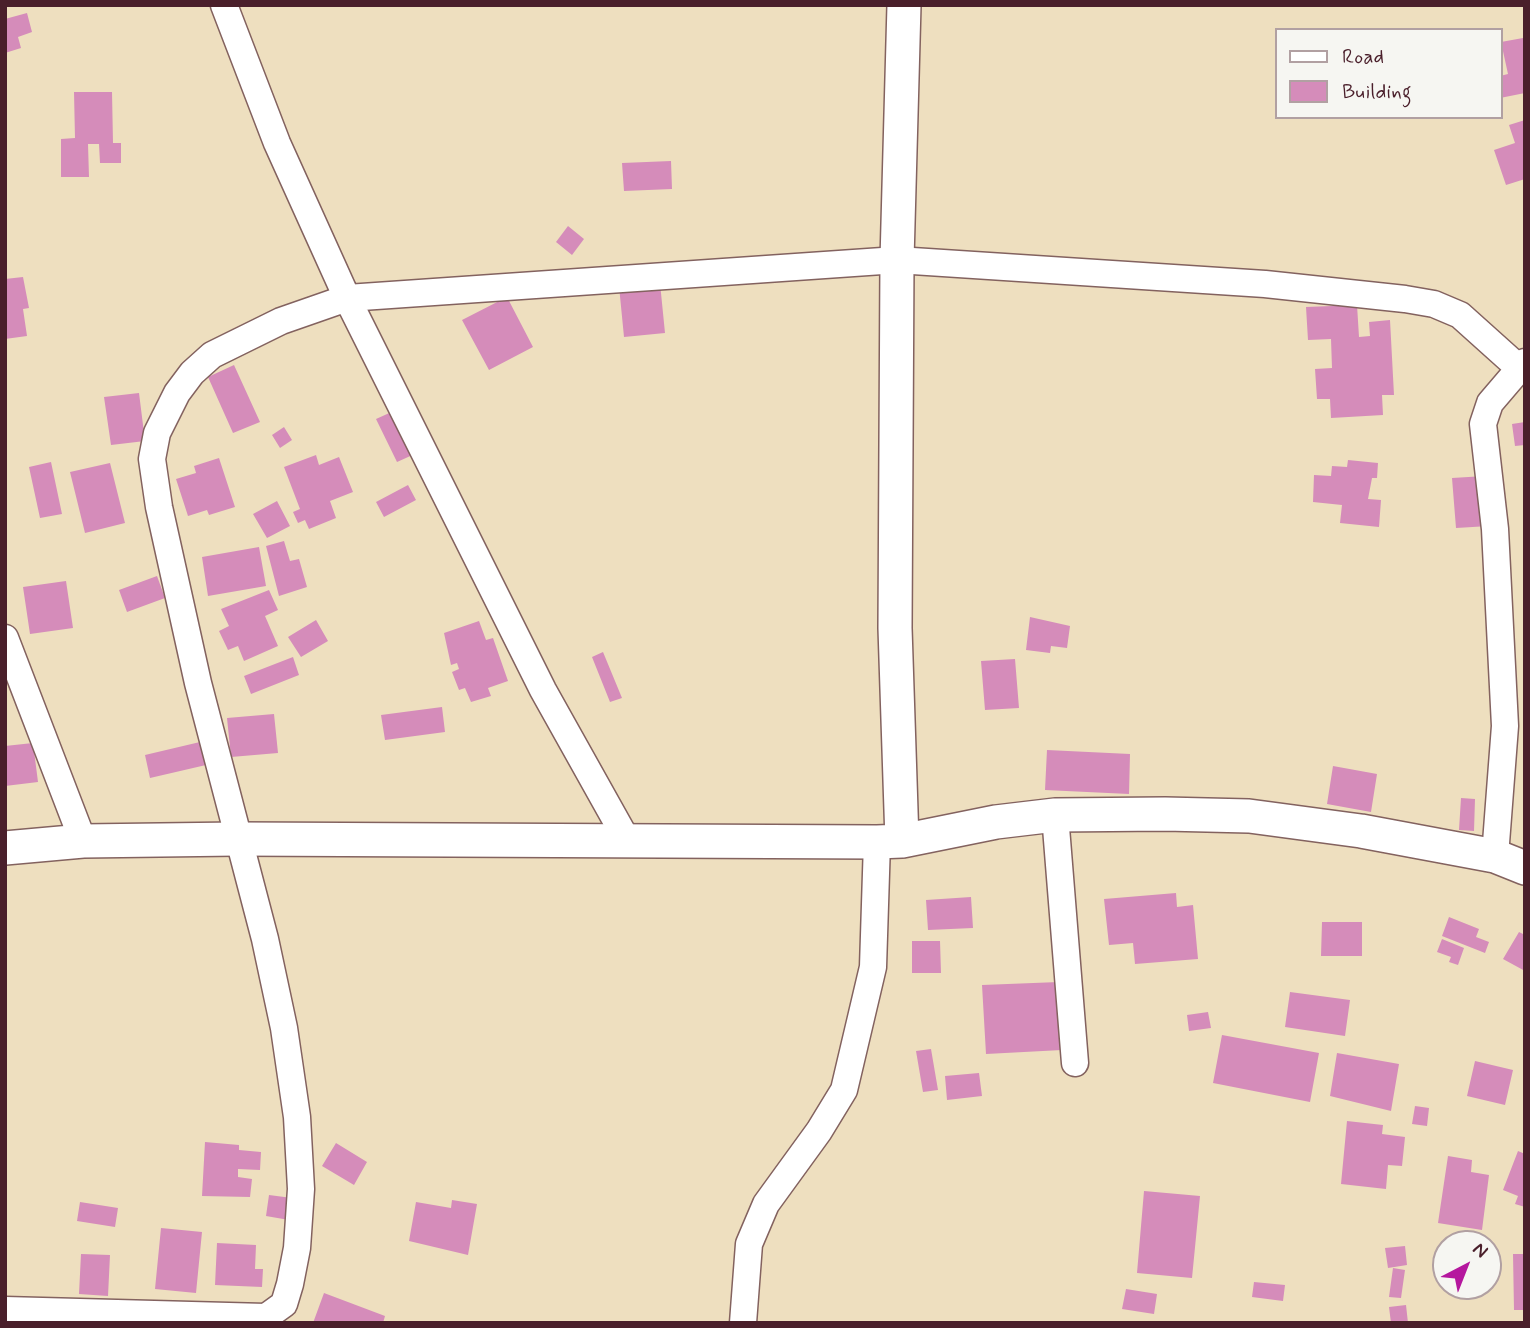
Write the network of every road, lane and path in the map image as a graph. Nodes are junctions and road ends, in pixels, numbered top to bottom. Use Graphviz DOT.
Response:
graph roads {
  1 [pos="223,5"];
  2 [pos="904,5"];
  3 [pos="897,260"];
  4 [pos="347,298"];
  5 [pos="1522,365"];
  6 [pos="5,638"];
  7 [pos="1055,815"];
  8 [pos="237,839"];
  9 [pos="83,841"];
  10 [pos="889,841"];
  11 [pos="628,842"];
  12 [pos="5,848"];
  13 [pos="1510,862"];
  14 [pos="1075,1063"];
  15 [pos="5,1310"];
  16 [pos="62,1316"];
  17 [pos="743,1323"];
  1 -- 4 [label="street"];
  2 -- 3 [label="street"];
  3 -- 4 [label="street"];
  3 -- 5 [label="street"];
  3 -- 10 [label="street"];
  4 -- 8 [label="street"];
  4 -- 11 [label="street"];
  5 -- 13 [label="street"];
  6 -- 9 [label="street"];
  7 -- 10 [label="street"];
  7 -- 13 [label="street"];
  7 -- 14 [label="street"];
  8 -- 9 [label="street"];
  8 -- 11 [label="street"];
  8 -- 16 [label="street"];
  9 -- 12 [label="street"];
  10 -- 11 [label="street"];
  10 -- 17 [label="street"];
  15 -- 16 [label="street"];
}
